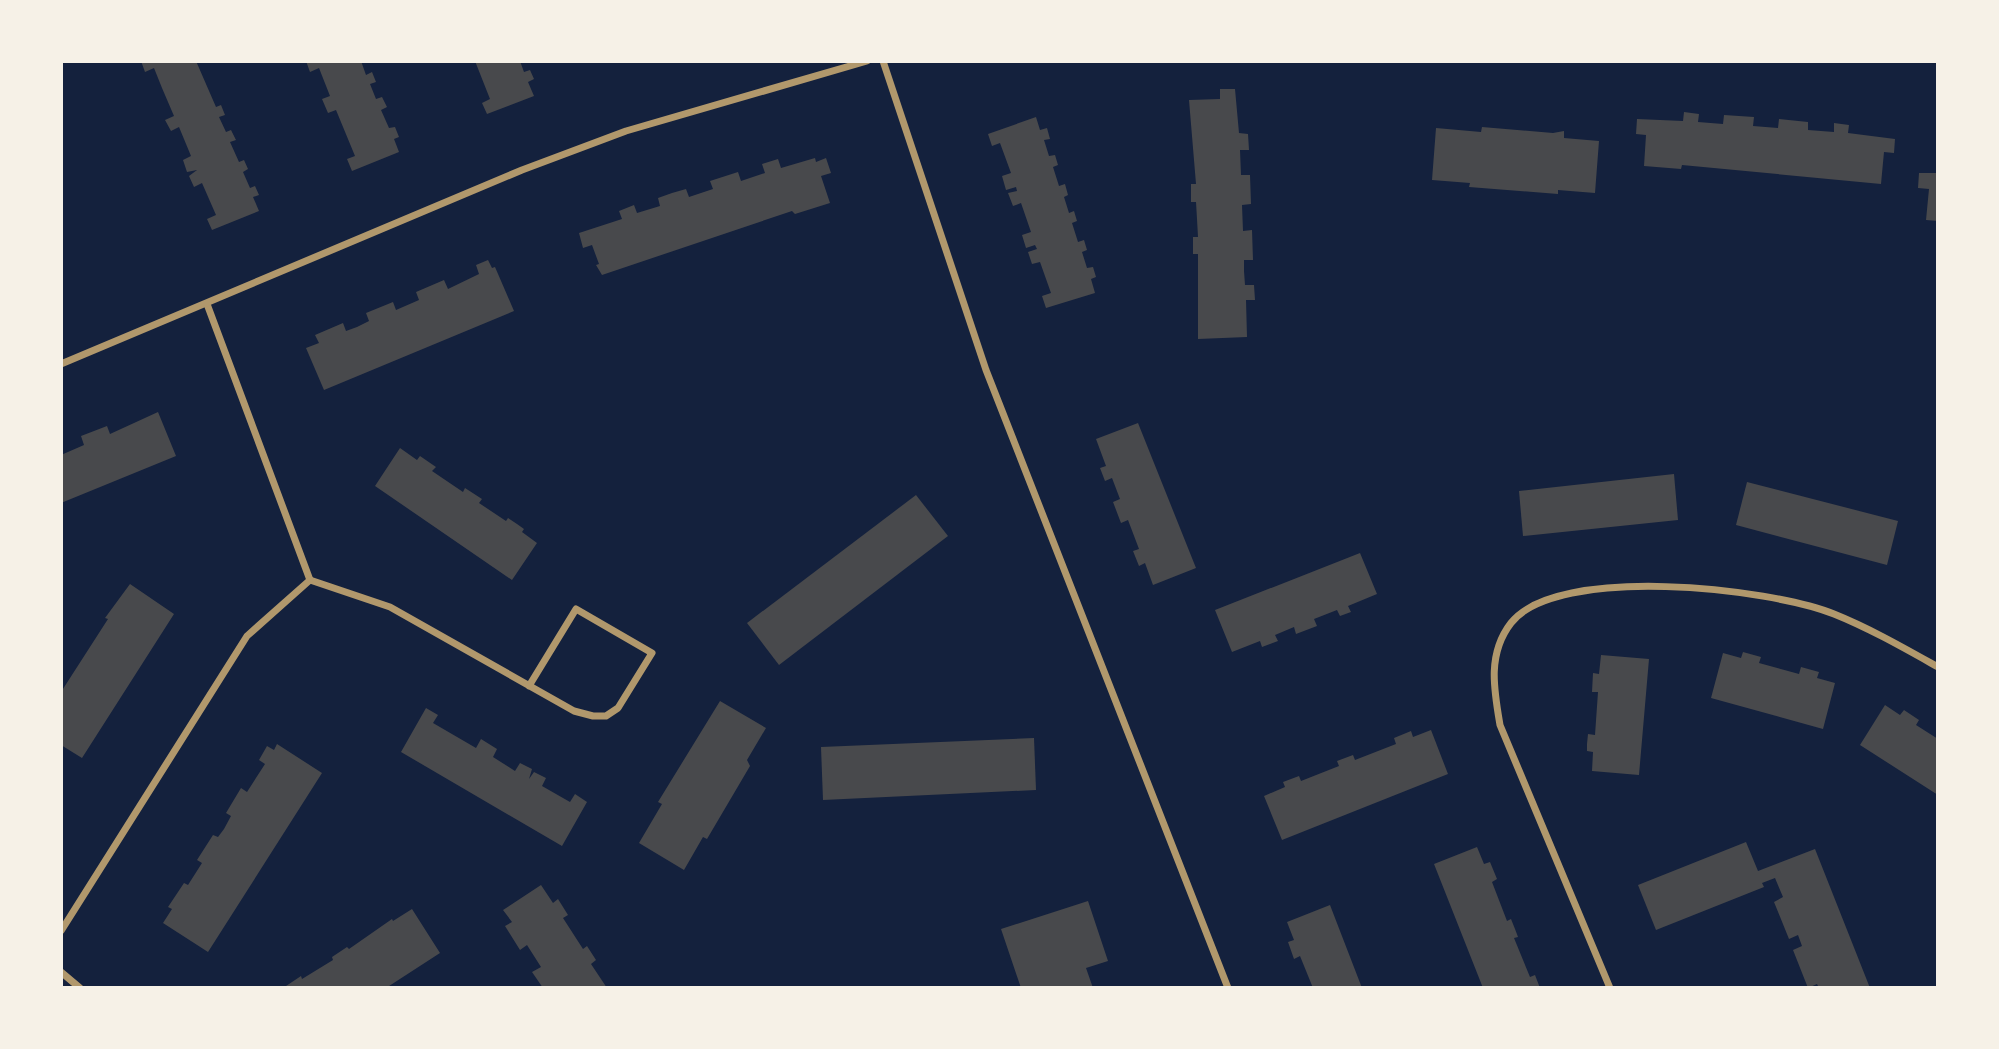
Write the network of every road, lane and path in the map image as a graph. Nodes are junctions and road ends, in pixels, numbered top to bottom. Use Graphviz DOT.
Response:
graph roads {
  1 [pos="867,61"];
  2 [pos="883,61"];
  3 [pos="207,304"];
  4 [pos="61,364"];
  5 [pos="310,580"];
  6 [pos="1938,667"];
  7 [pos="529,686"];
  8 [pos="61,932"];
  9 [pos="61,972"];
  10 [pos="80,988"];
  11 [pos="1228,988"];
  12 [pos="1610,988"];
  1 -- 3 [label="street"];
  2 -- 11 [label="street"];
  3 -- 4 [label="street"];
  3 -- 5 [label="street"];
  5 -- 7 [label="street"];
  5 -- 8 [label="street"];
  6 -- 12 [label="street"];
  7 -- 7 [label="street"];
  9 -- 10 [label="street"];
}
